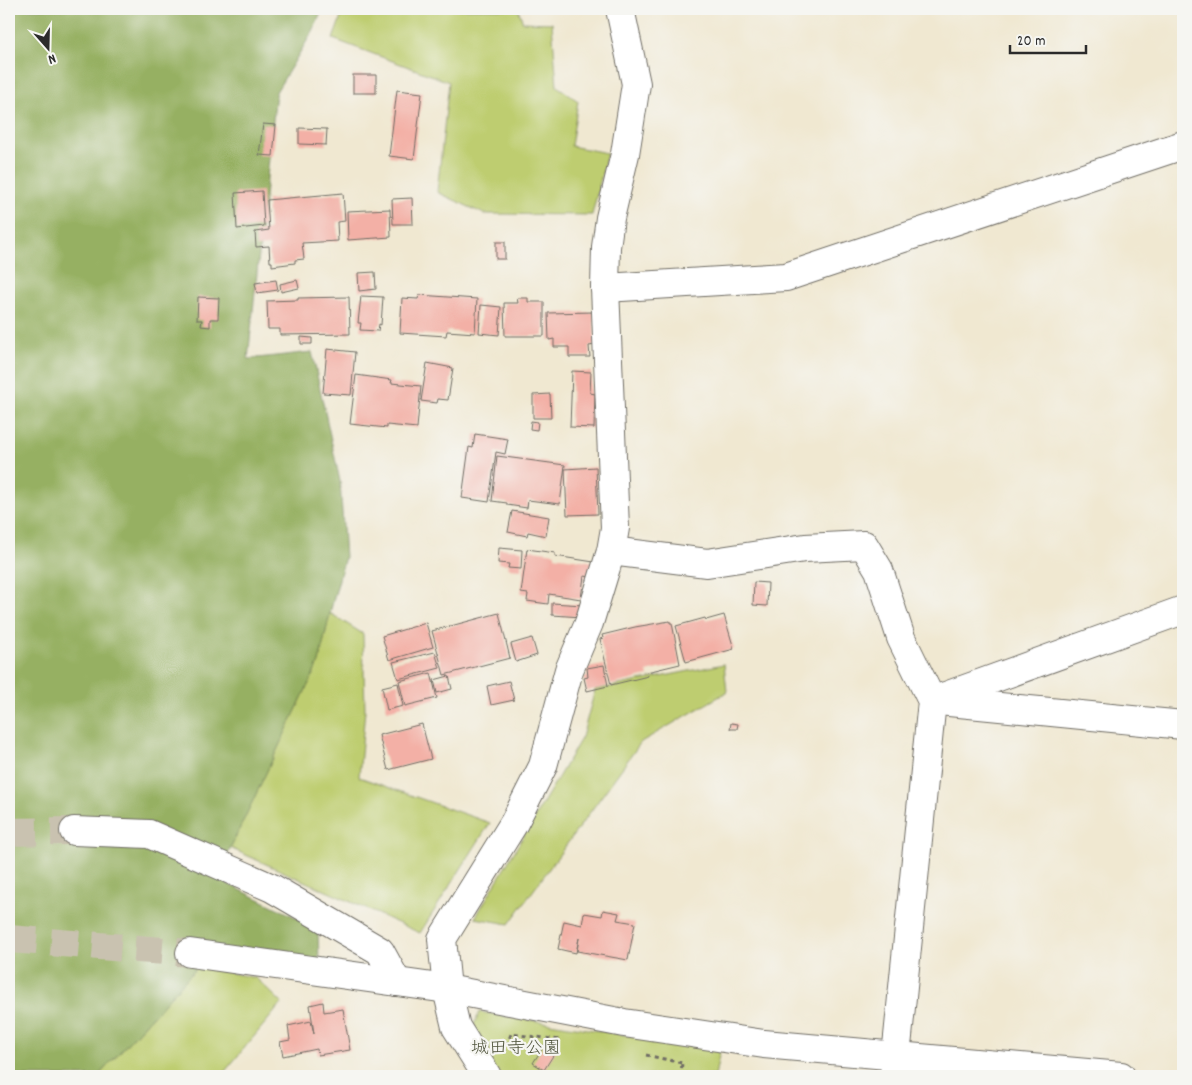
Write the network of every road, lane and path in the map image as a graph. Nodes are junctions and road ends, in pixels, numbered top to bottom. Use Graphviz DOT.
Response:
graph roads {
  1 [pos="620,9"];
  2 [pos="1183,145"];
  3 [pos="605,288"];
  4 [pos="611,551"];
  5 [pos="1183,610"];
  6 [pos="932,701"];
  7 [pos="1183,725"];
  8 [pos="74,831"];
  9 [pos="190,953"];
  10 [pos="397,982"];
  11 [pos="447,989"];
  12 [pos="566,1041"];
  13 [pos="638,1054"];
  14 [pos="895,1066"];
  15 [pos="495,1067"];
  16 [pos="681,1076"];
  17 [pos="1121,1076"];
  1 -- 3 [label="street"];
  2 -- 3 [label="street"];
  3 -- 4 [label="street"];
  4 -- 6 [label="street"];
  4 -- 11 [label="street"];
  5 -- 6 [label="street"];
  6 -- 7 [label="street"];
  6 -- 14 [label="street"];
  8 -- 10 [label="street"];
  9 -- 10 [label="street"];
  10 -- 11 [label="street"];
  11 -- 14 [label="street"];
  11 -- 15 [label="street"];
  12 -- 15 [label="path"];
  13 -- 16 [label="path"];
  14 -- 17 [label="street"];
}
